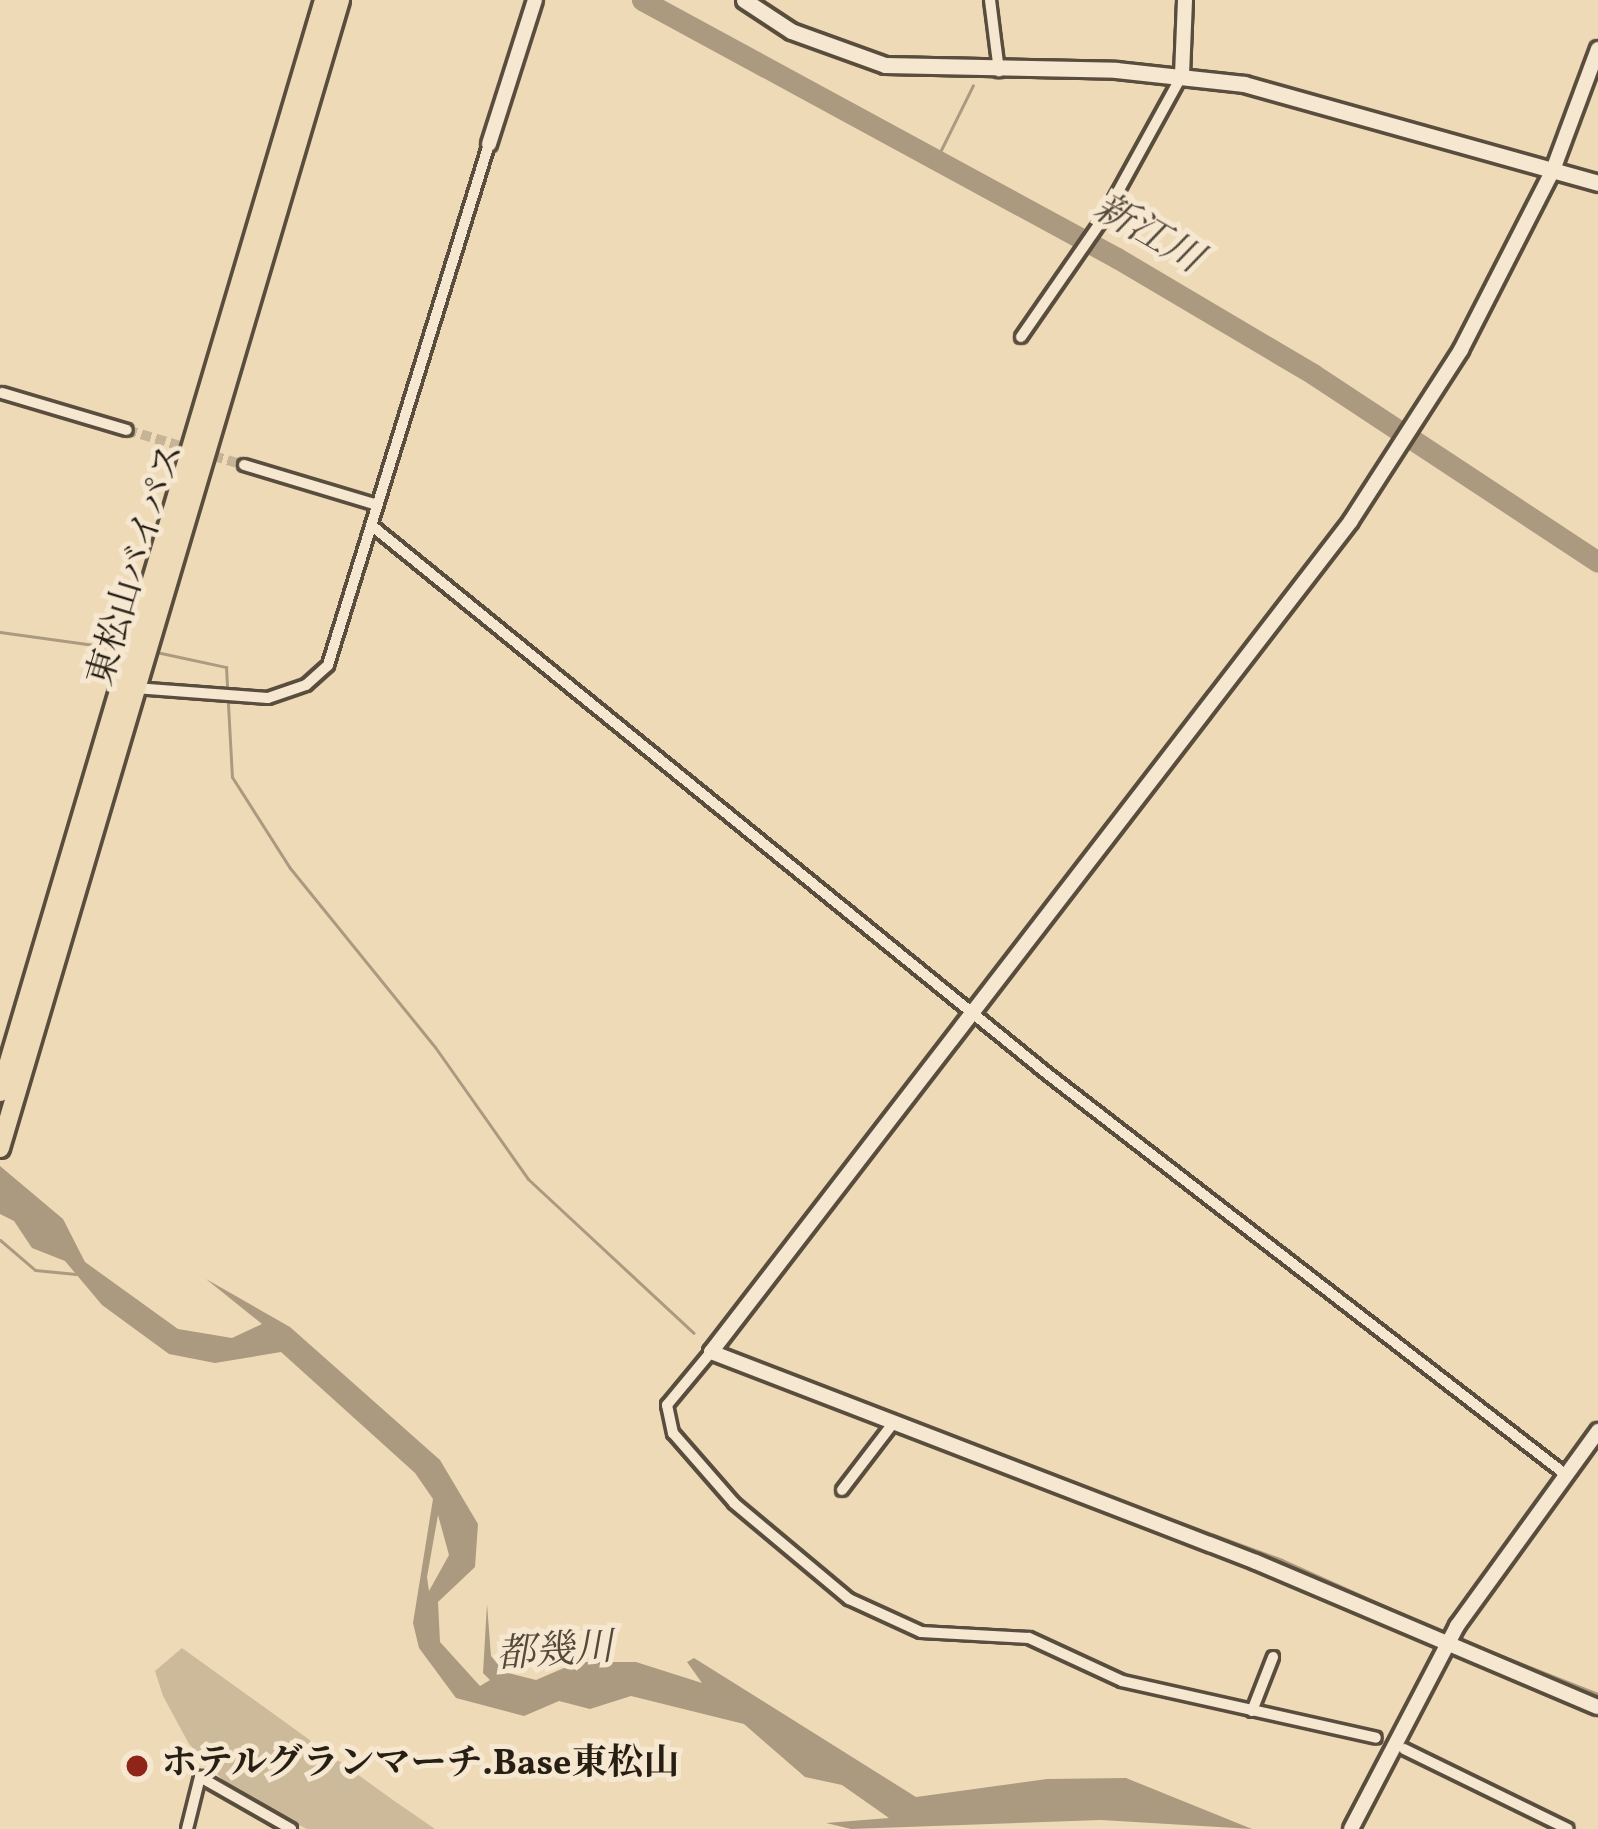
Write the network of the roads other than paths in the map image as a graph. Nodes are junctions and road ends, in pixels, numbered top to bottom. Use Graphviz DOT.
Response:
graph roads {
  1 [pos="324,0"];
  2 [pos="340,0"];
  3 [pos="535,0"];
  4 [pos="744,0"];
  5 [pos="990,0"];
  6 [pos="1185,0"];
  7 [pos="1598,49"];
  8 [pos="999,71"];
  9 [pos="1182,75"];
  10 [pos="489,144"];
  11 [pos="1552,170"];
  12 [pos="1598,183"];
  13 [pos="1021,337"];
  14 [pos="2,392"];
  15 [pos="127,430"];
  16 [pos="244,465"];
  17 [pos="377,505"];
  18 [pos="371,525"];
  19 [pos="135,688"];
  20 [pos="37,995"];
  21 [pos="972,1011"];
  22 [pos="0,1092"];
  23 [pos="0,1148"];
  24 [pos="711,1352"];
  25 [pos="894,1422"];
  26 [pos="1598,1431"];
  27 [pos="1565,1474"];
  28 [pos="842,1490"];
  29 [pos="1447,1643"];
  30 [pos="1274,1657"];
  31 [pos="1598,1707"];
  32 [pos="1252,1711"];
  33 [pos="1376,1738"];
  34 [pos="1404,1749"];
  35 [pos="187,1829"];
  36 [pos="291,1829"];
  37 [pos="1351,1829"];
  38 [pos="1568,1829"];
  1 -- 20 [label="highway, 東松山バイパス"];
  2 -- 19 [label="highway, 東松山バイパス"];
  3 -- 10 [label="street"];
  4 -- 8 [label="main road"];
  5 -- 8 [label="street"];
  6 -- 9 [label="street"];
  7 -- 11 [label="street"];
  8 -- 9 [label="main road"];
  9 -- 11 [label="main road"];
  9 -- 13 [label="street"];
  10 -- 17 [label="street"];
  11 -- 12 [label="main road"];
  11 -- 21 [label="street"];
  14 -- 15 [label="street"];
  16 -- 17 [label="street"];
  17 -- 18 [label="street"];
  18 -- 19 [label="street"];
  18 -- 21 [label="street"];
  19 -- 20 [label="highway, 東松山バイパス"];
  20 -- 22 [label="highway, 東松山バイパス"];
  20 -- 23 [label="highway, 東松山バイパス"];
  21 -- 24 [label="street"];
  21 -- 27 [label="street"];
  24 -- 25 [label="street"];
  24 -- 32 [label="street"];
  25 -- 28 [label="street"];
  25 -- 29 [label="street"];
  26 -- 27 [label="street"];
  27 -- 29 [label="street"];
  29 -- 31 [label="street"];
  29 -- 37 [label="street"];
  30 -- 32 [label="street"];
  32 -- 33 [label="street"];
  34 -- 38 [label="street"];
  35 -- 36 [label="street"];
}
